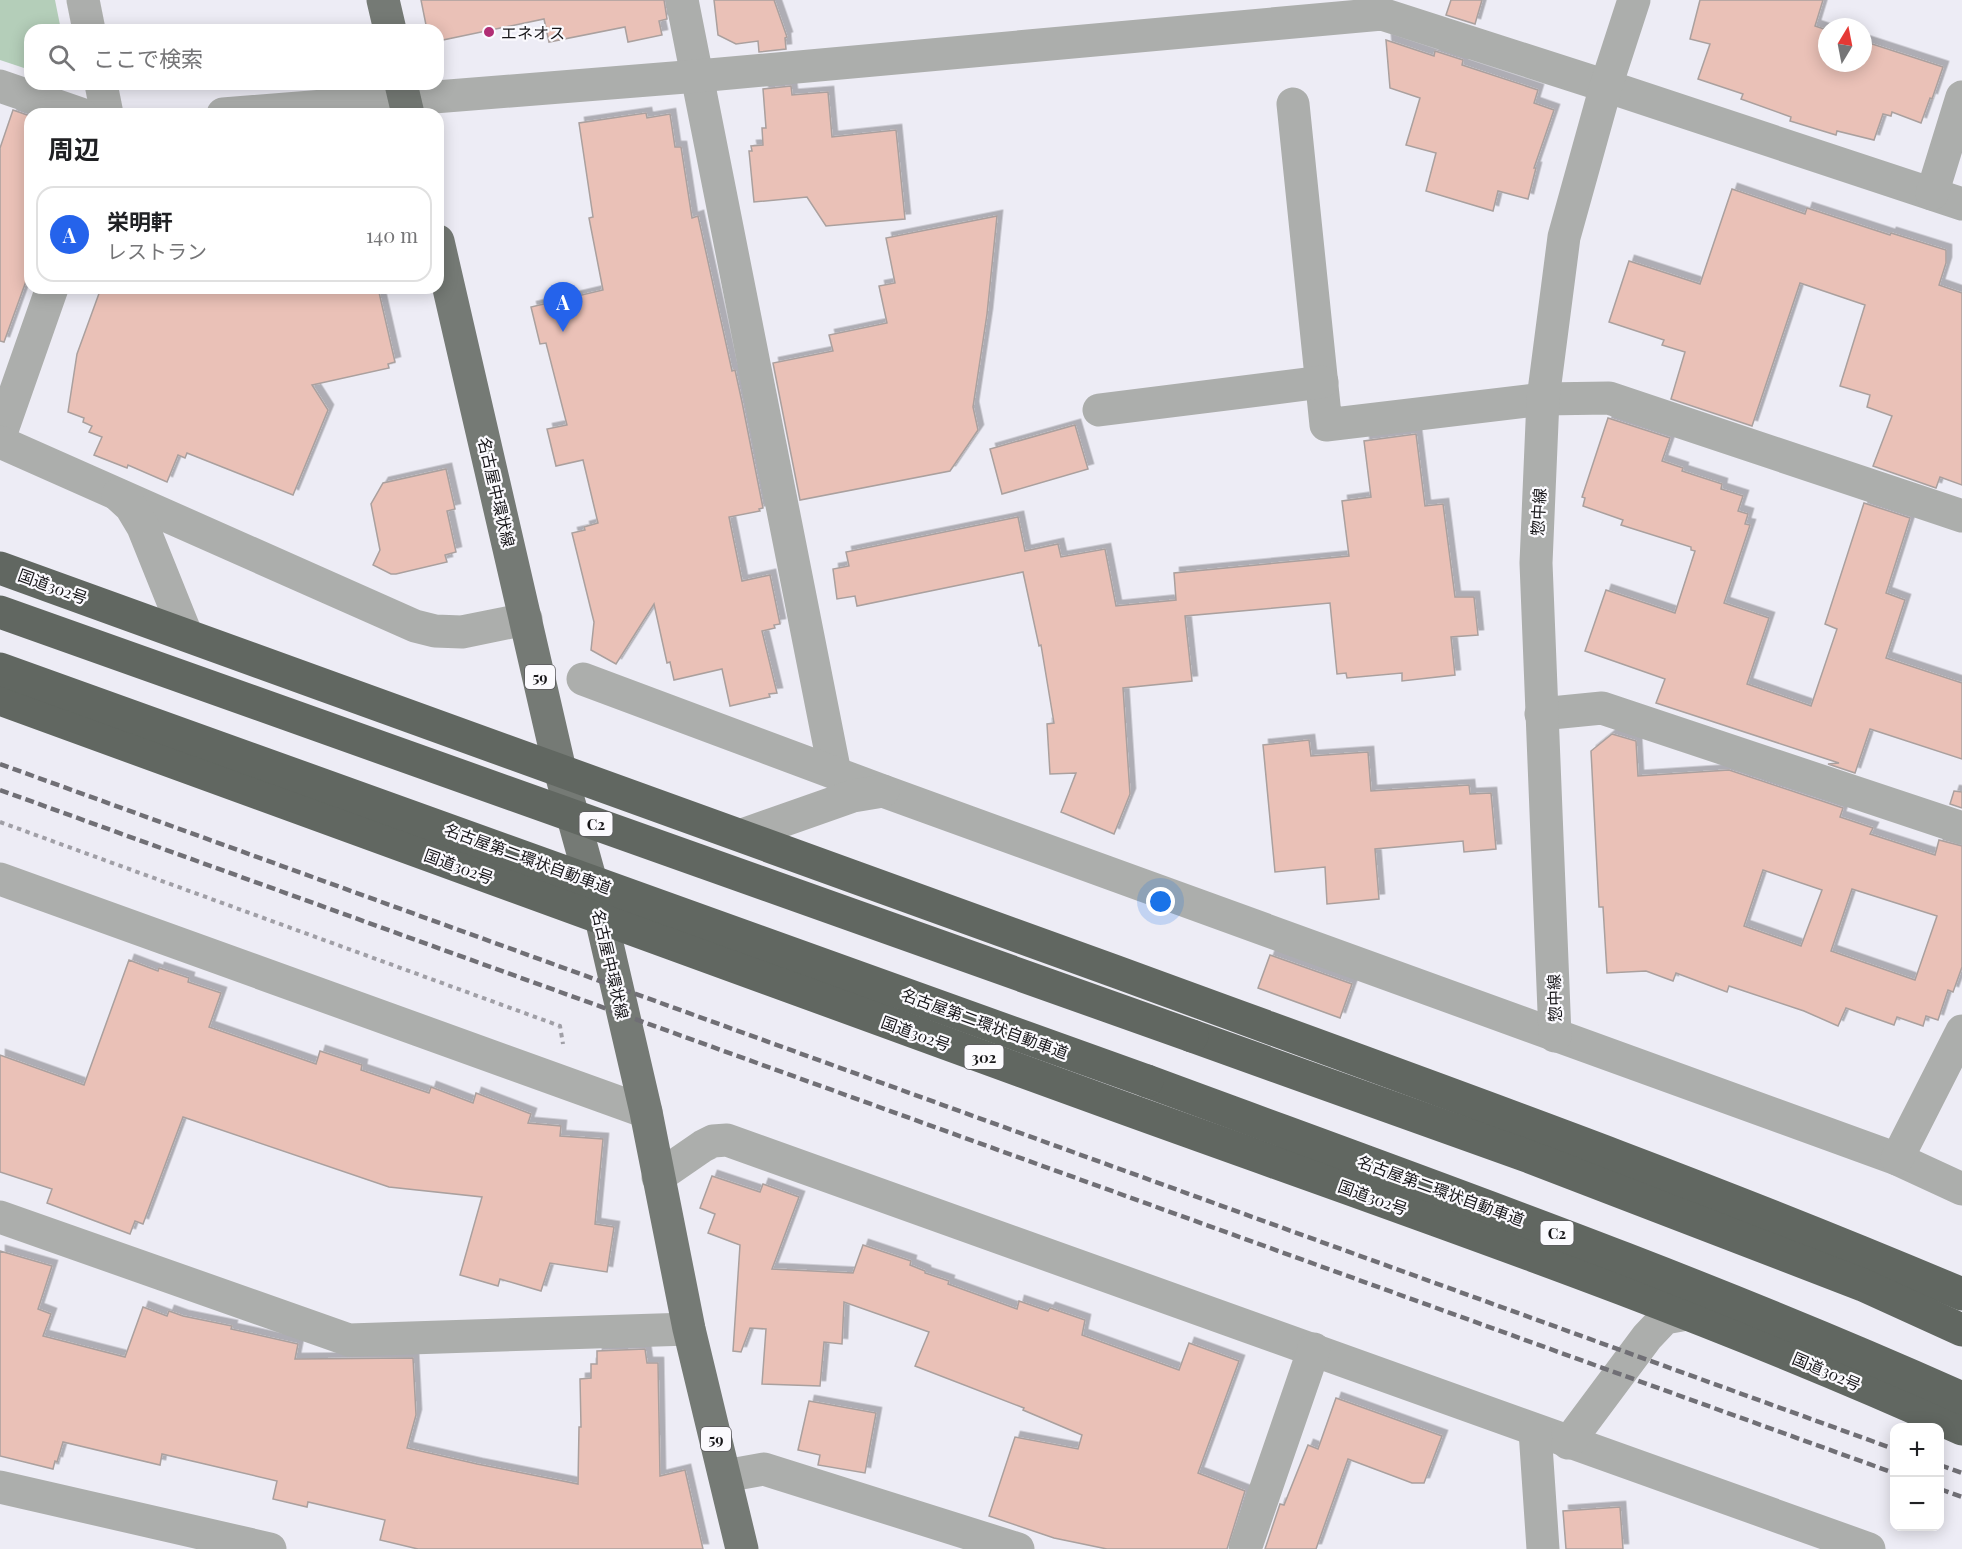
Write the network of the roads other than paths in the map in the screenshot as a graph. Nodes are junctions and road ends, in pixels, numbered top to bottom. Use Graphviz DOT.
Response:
graph roads {
  1 [pos="83,0"];
  2 [pos="383,0"];
  3 [pos="682,0"];
  4 [pos="1634,0"];
  5 [pos="1380,7"];
  6 [pos="88,24"];
  7 [pos="389,24"];
  8 [pos="698,76"];
  9 [pos="0,86"];
  10 [pos="1606,86"];
  11 [pos="102,90"];
  12 [pos="1962,97"];
  13 [pos="405,99"];
  14 [pos="1293,104"];
  15 [pos="64,108"];
  16 [pos="106,108"];
  17 [pos="296,108"];
  18 [pos="1947,199"];
  19 [pos="444,267"];
  20 [pos="50,294"];
  21 [pos="1322,382"];
  22 [pos="1543,399"];
  23 [pos="1099,410"];
  24 [pos="0,436"];
  25 [pos="0,442"];
  26 [pos="117,494"];
  27 [pos="1962,516"];
  28 [pos="0,568"];
  29 [pos="0,612"];
  30 [pos="526,619"];
  31 [pos="186,634"];
  32 [pos="0,669"];
  33 [pos="583,679"];
  34 [pos="0,699"];
  35 [pos="1541,714"];
  36 [pos="0,722"];
  37 [pos="170,760"];
  38 [pos="560,770"];
  39 [pos="835,773"];
  40 [pos="884,791"];
  41 [pos="1962,828"];
  42 [pos="742,835"];
  43 [pos="0,879"];
  44 [pos="601,918"];
  45 [pos="1962,1032"];
  46 [pos="1555,1036"];
  47 [pos="646,1112"];
  48 [pos="1897,1159"];
  49 [pos="658,1177"];
  50 [pos="1962,1189"];
  51 [pos="0,1217"];
  52 [pos="1962,1294"];
  53 [pos="1687,1314"];
  54 [pos="689,1329"];
  55 [pos="1962,1330"];
  56 [pos="1314,1349"];
  57 [pos="1954,1415"];
  58 [pos="1535,1431"];
  59 [pos="1569,1443"];
  60 [pos="1962,1448"];
  61 [pos="725,1476"];
  62 [pos="0,1487"];
  63 [pos="270,1549"];
  64 [pos="742,1549"];
  65 [pos="1018,1549"];
  66 [pos="1245,1549"];
  67 [pos="1543,1549"];
  68 [pos="1869,1549"];
  1 -- 6 [label="street"];
  2 -- 7 [label="main road"];
  3 -- 8 [label="street"];
  4 -- 10 [label="street, 惣中線"];
  5 -- 8 [label="street"];
  5 -- 10 [label="street"];
  8 -- 13 [label="street"];
  8 -- 39 [label="street"];
  9 -- 15 [label="street"];
  10 -- 18 [label="street"];
  10 -- 22 [label="street, 惣中線"];
  11 -- 16 [label="street"];
  12 -- 18 [label="street"];
  13 -- 17 [label="street"];
  14 -- 21 [label="street"];
  19 -- 30 [label="main road, 名古屋中環状線 / 59"];
  20 -- 24 [label="street"];
  21 -- 22 [label="street"];
  21 -- 23 [label="street"];
  22 -- 27 [label="street"];
  22 -- 35 [label="street, 惣中線"];
  25 -- 26 [label="street"];
  26 -- 30 [label="street"];
  26 -- 31 [label="street"];
  28 -- 31 [label="highway, 国道302号"];
  29 -- 55 [label="highway, C2, bridge"];
  30 -- 38 [label="main road, 名古屋中環状線 / 59"];
  31 -- 38 [label="highway, 国道302号"];
  32 -- 57 [label="highway, 名古屋第二環状自動車道 / C2, bridge"];
  33 -- 39 [label="street"];
  34 -- 37 [label="highway, 国道302号 / 302"];
  35 -- 41 [label="street"];
  35 -- 46 [label="street, 惣中線"];
  36 -- 37 [label="highway"];
  37 -- 44 [label="highway, 国道302号 / 302"];
  38 -- 42 [label="highway, 国道302号"];
  38 -- 44 [label="main road, 名古屋中環状線 / 59"];
  39 -- 40 [label="street"];
  40 -- 42 [label="street"];
  40 -- 46 [label="street"];
  42 -- 52 [label="highway, 国道302号"];
  43 -- 47 [label="street"];
  44 -- 47 [label="main road, 名古屋中環状線 / 59"];
  44 -- 53 [label="highway, 国道302号 / 302"];
  45 -- 48 [label="street"];
  46 -- 48 [label="street"];
  47 -- 49 [label="main road, 名古屋中環状線 / 59"];
  48 -- 50 [label="street"];
  49 -- 54 [label="main road, 名古屋中環状線 / 59"];
  49 -- 56 [label="street"];
  51 -- 54 [label="street"];
  53 -- 57 [label="highway, 国道302号 / 302"];
  53 -- 59 [label="street"];
  54 -- 61 [label="main road, 名古屋中環状線 / 59"];
  56 -- 58 [label="street"];
  56 -- 66 [label="street"];
  57 -- 60 [label="highway"];
  58 -- 59 [label="street"];
  58 -- 67 [label="street"];
  59 -- 68 [label="street"];
  61 -- 64 [label="main road, 名古屋中環状線 / 59"];
  61 -- 65 [label="street"];
  62 -- 63 [label="street"];
}
